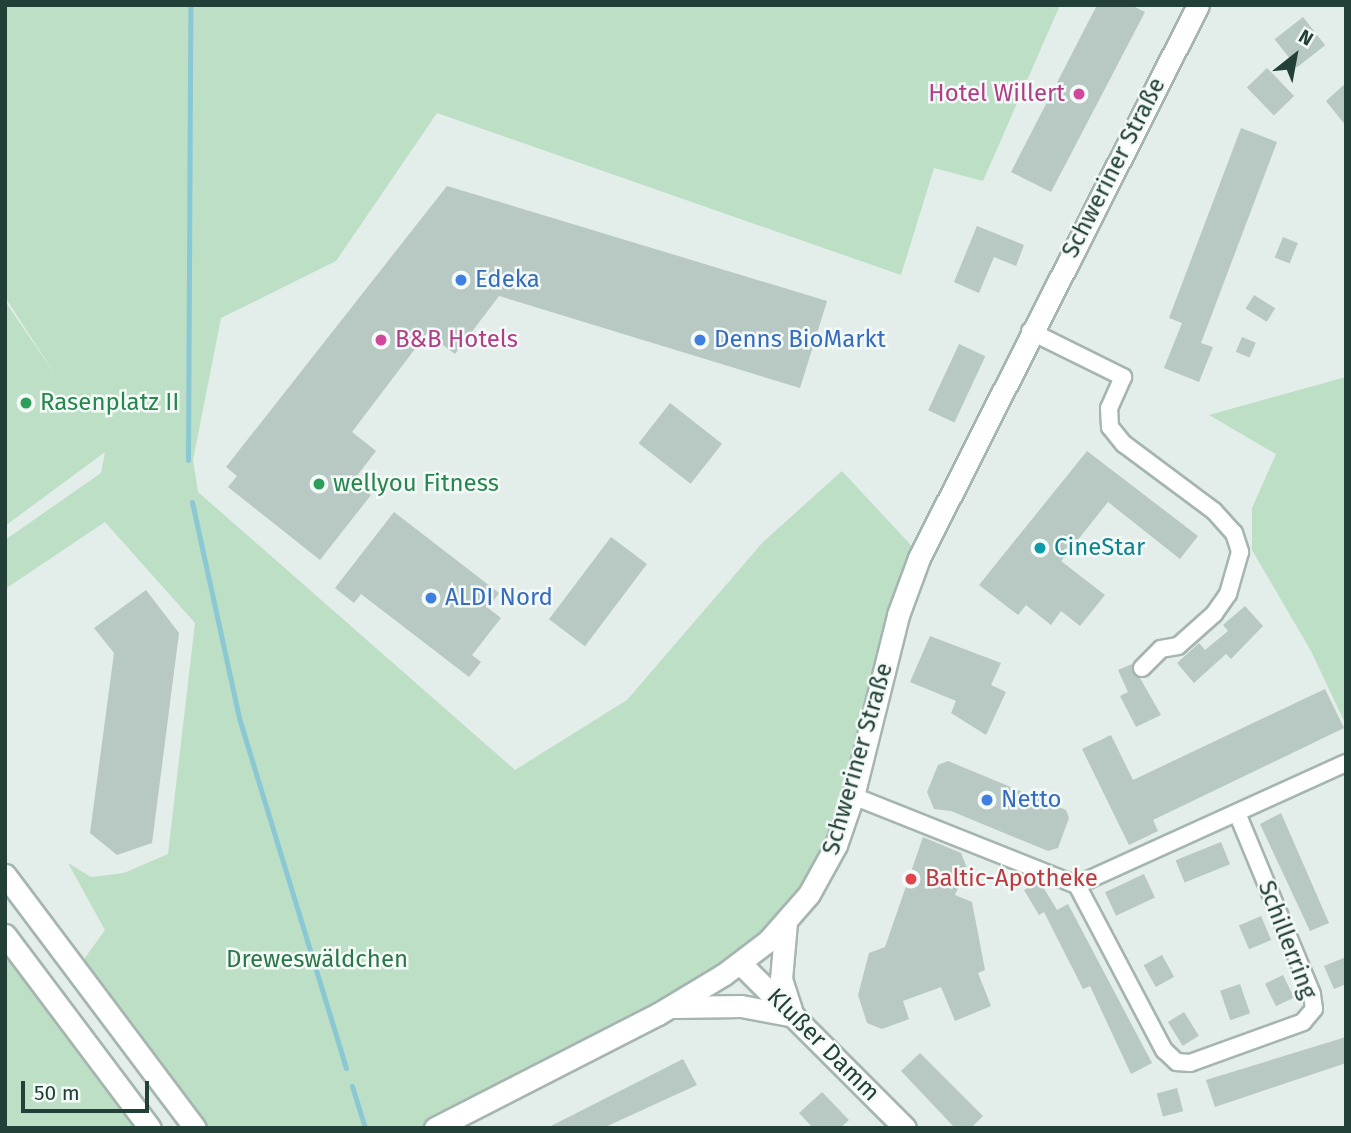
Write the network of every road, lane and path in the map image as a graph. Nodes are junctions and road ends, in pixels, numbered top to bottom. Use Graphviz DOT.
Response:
graph roads {
  1 [pos="1198,5"];
  2 [pos="1030,331"];
  3 [pos="1142,668"];
  4 [pos="1346,763"];
  5 [pos="853,796"];
  6 [pos="1238,815"];
  7 [pos="5,875"];
  8 [pos="1077,885"];
  9 [pos="786,922"];
  10 [pos="5,935"];
  11 [pos="741,964"];
  12 [pos="671,1007"];
  13 [pos="794,1016"];
  14 [pos="150,1128"];
  15 [pos="195,1128"];
  16 [pos="435,1128"];
  17 [pos="905,1128"];
  1 -- 2 [label="main road, Schweriner Straße"];
  2 -- 3 [label="street"];
  2 -- 5 [label="main road, Schweriner Straße"];
  4 -- 6 [label="street"];
  5 -- 8 [label="street"];
  5 -- 9 [label="main road, Schweriner Straße"];
  6 -- 8 [label="street"];
  6 -- 8 [label="street, Schillerring"];
  7 -- 15 [label="main road"];
  9 -- 11 [label="main road, Schweriner Straße"];
  9 -- 13 [label="main road"];
  10 -- 14 [label="main road"];
  11 -- 12 [label="main road, Schweriner Straße"];
  11 -- 13 [label="main road, Klußer Damm"];
  12 -- 13 [label="main road"];
  12 -- 16 [label="main road, Schweriner Straße"];
  13 -- 17 [label="main road, Klußer Damm"];
}
